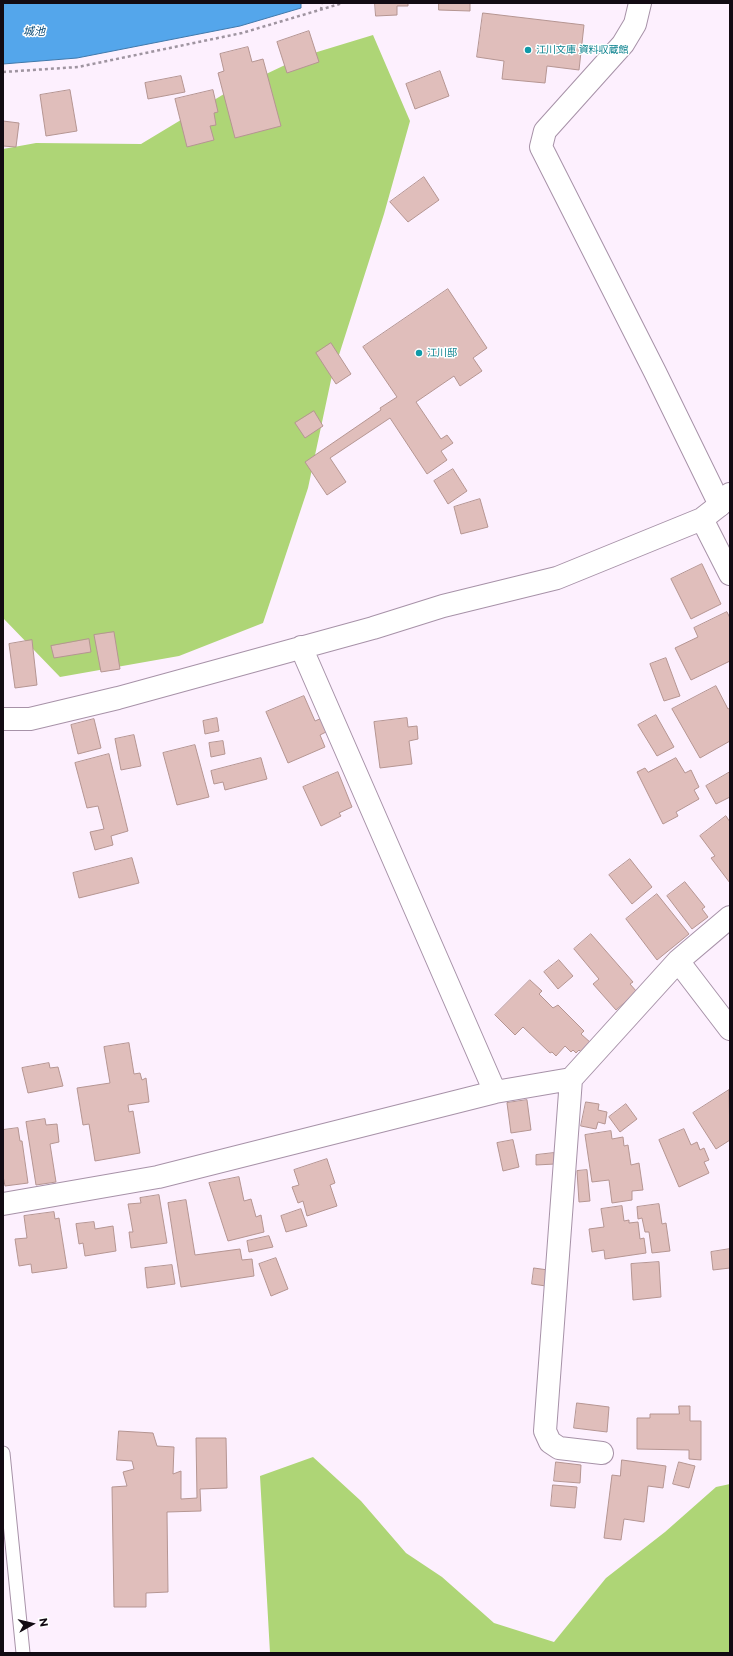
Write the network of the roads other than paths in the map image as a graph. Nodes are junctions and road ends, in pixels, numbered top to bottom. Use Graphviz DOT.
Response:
graph roads {
  1 [pos="640,3"];
  2 [pos="725,499"];
  3 [pos="702,519"];
  4 [pos="730,574"];
  5 [pos="301,647"];
  6 [pos="3,719"];
  7 [pos="730,918"];
  8 [pos="678,961"];
  9 [pos="730,1029"];
  10 [pos="571,1079"];
  11 [pos="495,1092"];
  12 [pos="3,1204"];
  13 [pos="3,1453"];
  14 [pos="602,1453"];
  15 [pos="24,1653"];
  1 -- 2 [label="street"];
  2 -- 3 [label="street"];
  3 -- 4 [label="street"];
  3 -- 5 [label="street"];
  5 -- 6 [label="street"];
  5 -- 11 [label="street"];
  7 -- 8 [label="street"];
  8 -- 9 [label="street"];
  8 -- 10 [label="street"];
  10 -- 11 [label="street"];
  10 -- 14 [label="street"];
  11 -- 12 [label="street"];
  13 -- 15 [label="lane"];
}
